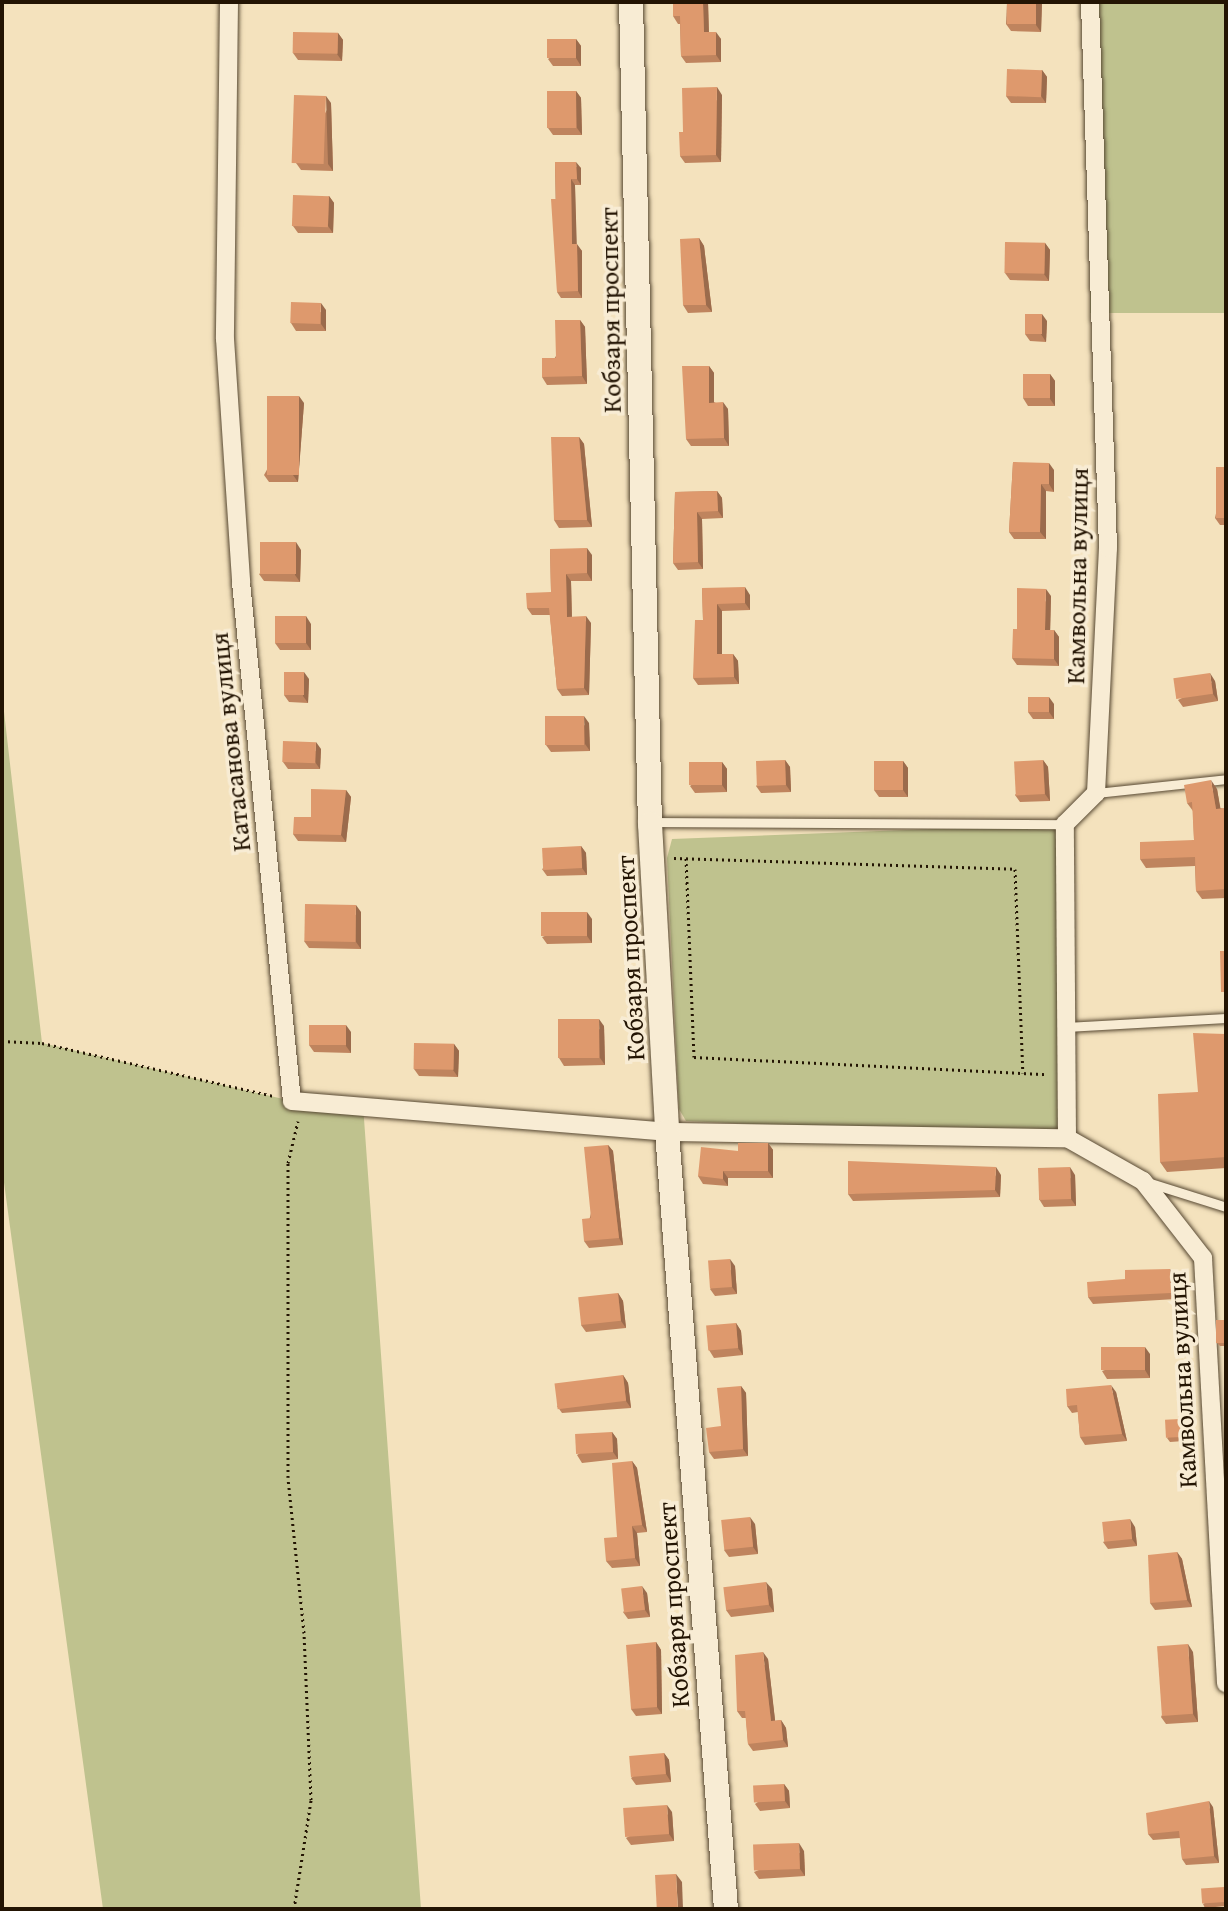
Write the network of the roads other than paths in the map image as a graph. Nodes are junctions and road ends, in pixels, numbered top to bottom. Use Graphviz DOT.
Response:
graph roads {
  1 [pos="229,2"];
  2 [pos="631,2"];
  3 [pos="1090,2"];
  4 [pos="1226,779"];
  5 [pos="1096,793"];
  6 [pos="650,822"];
  7 [pos="1065,824"];
  8 [pos="1226,1018"];
  9 [pos="1065,1027"];
  10 [pos="667,1132"];
  11 [pos="1067,1138"];
  12 [pos="1143,1181"];
  13 [pos="1226,1207"];
  14 [pos="1226,1683"];
  15 [pos="726,1909"];
  1 -- 10 [label="street, Катасанова вулиця"];
  2 -- 6 [label="main road, Кобзаря проспект"];
  3 -- 5 [label="street, Камвольна вулиця"];
  4 -- 5 [label="lane"];
  5 -- 7 [label="street"];
  6 -- 7 [label="lane"];
  6 -- 10 [label="main road, Кобзаря проспект"];
  7 -- 9 [label="street"];
  8 -- 9 [label="lane"];
  9 -- 11 [label="street"];
  10 -- 11 [label="street, Камвольна вулиця"];
  10 -- 15 [label="main road, Кобзаря проспект"];
  11 -- 12 [label="street, Камвольна вулиця"];
  12 -- 13 [label="lane"];
  12 -- 14 [label="street, Камвольна вулиця"];
}
